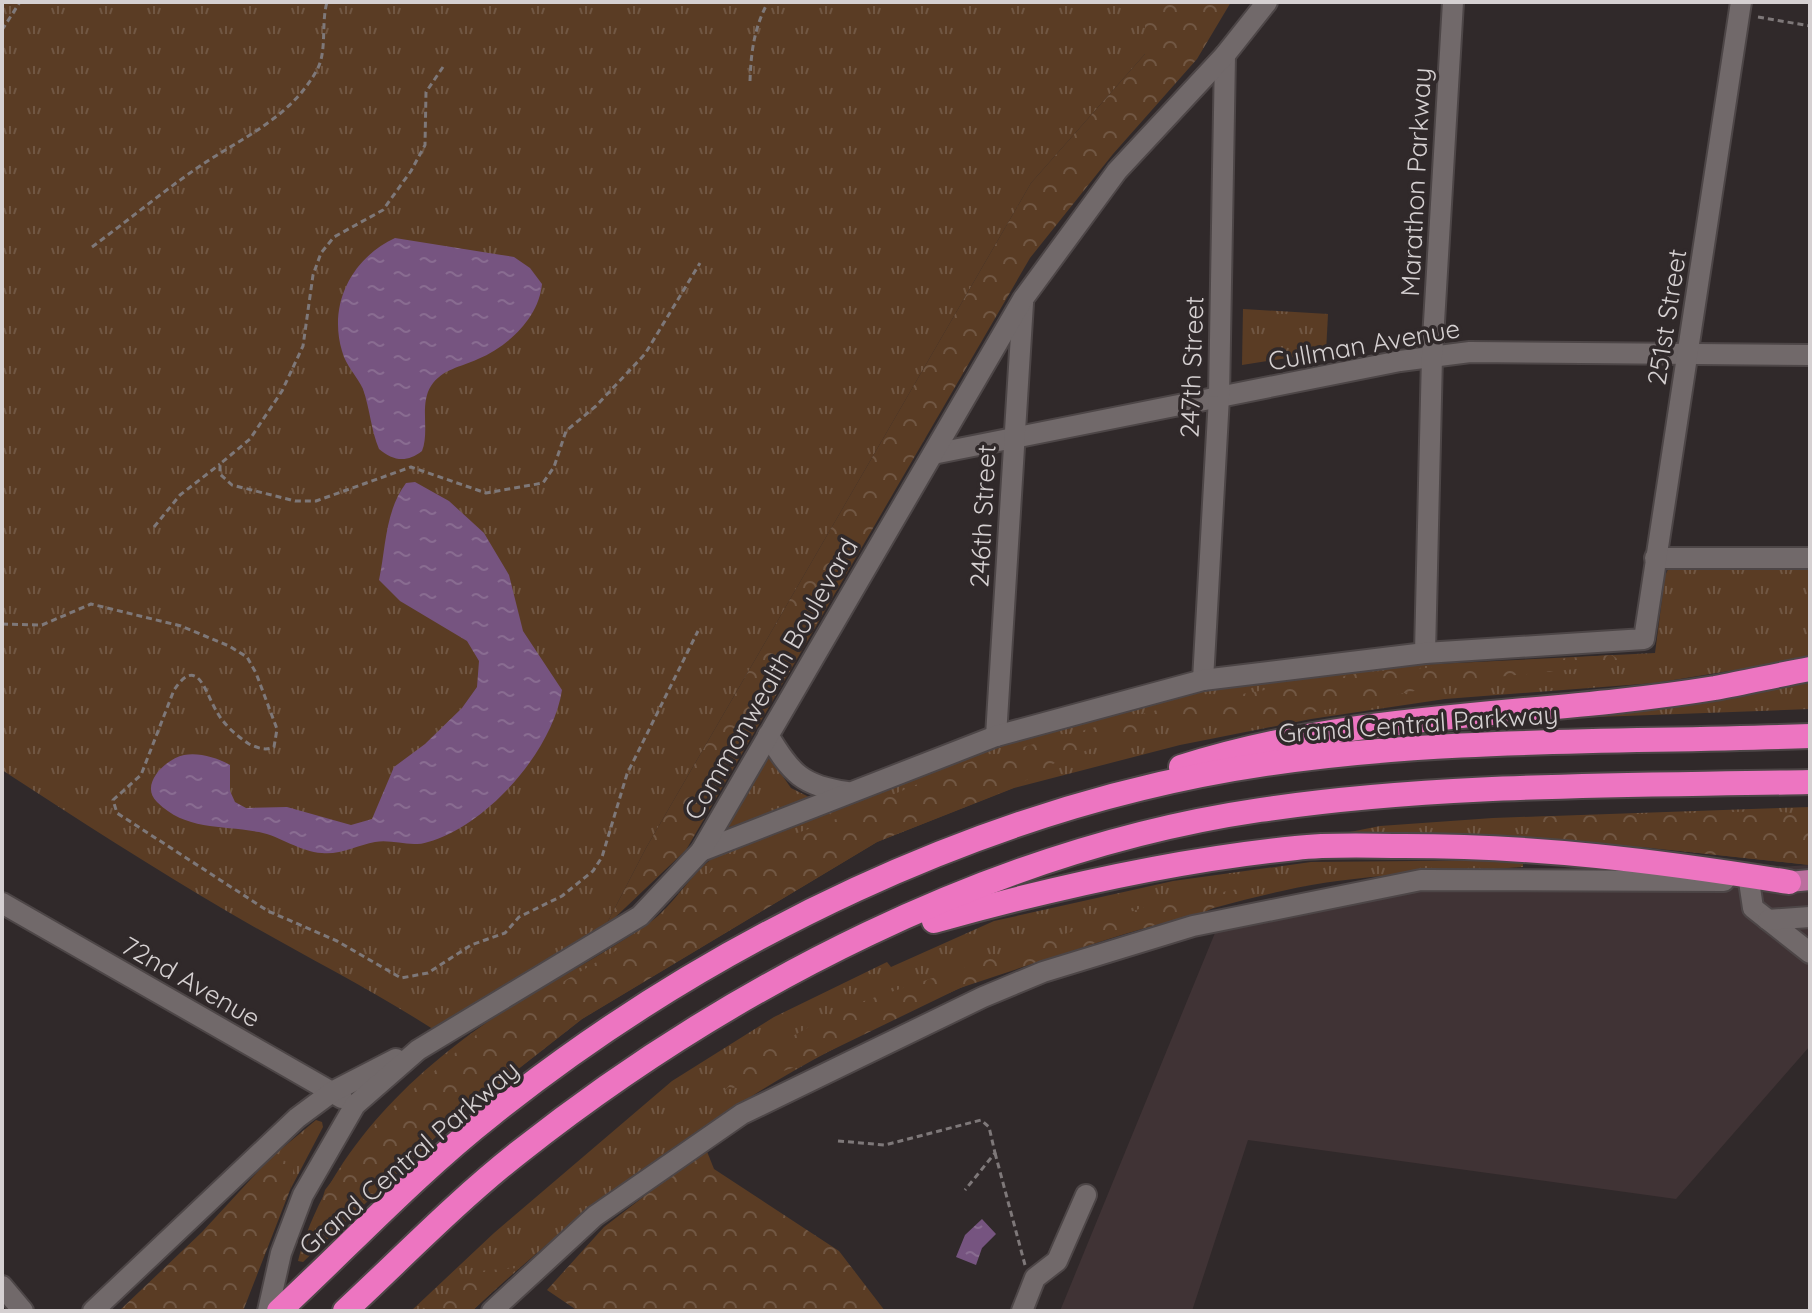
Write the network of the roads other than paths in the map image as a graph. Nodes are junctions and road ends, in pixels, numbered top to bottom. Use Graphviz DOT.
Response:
graph roads {
  1 [pos="1267,2"];
  2 [pos="1453,2"];
  3 [pos="1741,2"];
  4 [pos="1225,55"];
  5 [pos="1023,299"];
  6 [pos="1688,355"];
  7 [pos="1810,355"];
  8 [pos="1432,356"];
  9 [pos="1219,397"];
  10 [pos="1013,436"];
  11 [pos="933,454"];
  12 [pos="1655,558"];
  13 [pos="1810,558"];
  14 [pos="1425,653"];
  15 [pos="1810,669"];
  16 [pos="1203,680"];
  17 [pos="768,735"];
  18 [pos="996,736"];
  19 [pos="1810,736"];
  20 [pos="1810,782"];
  21 [pos="851,793"];
  22 [pos="1029,822"];
  23 [pos="701,851"];
  24 [pos="1749,881"];
  25 [pos="1800,881"];
  26 [pos="2,903"];
  27 [pos="1810,917"];
  28 [pos="1768,920"];
  29 [pos="1810,953"];
  30 [pos="796,969"];
  31 [pos="418,1050"];
  32 [pos="332,1092"];
  33 [pos="355,1105"];
  34 [pos="1086,1195"];
  35 [pos="2,1286"];
  36 [pos="23,1311"];
  37 [pos="93,1311"];
  38 [pos="268,1311"];
  39 [pos="279,1311"];
  40 [pos="345,1311"];
  41 [pos="492,1311"];
  42 [pos="1022,1311"];
  1 -- 4 [label="street, Commonwealth Boulevard"];
  2 -- 8 [label="street, Marathon Parkway"];
  3 -- 6 [label="street, 251st Street"];
  4 -- 5 [label="street, Commonwealth Boulevard"];
  4 -- 9 [label="street, 247th Street"];
  5 -- 10 [label="street, 246th Street"];
  5 -- 11 [label="street, Commonwealth Boulevard"];
  6 -- 7 [label="street, Cullman Avenue"];
  6 -- 8 [label="street, Cullman Avenue"];
  6 -- 12 [label="street, 251st Street"];
  8 -- 9 [label="street, Cullman Avenue"];
  8 -- 14 [label="street, Marathon Parkway"];
  9 -- 10 [label="street, Cullman Avenue"];
  9 -- 16 [label="street, 247th Street"];
  10 -- 11 [label="street, Cullman Avenue"];
  10 -- 18 [label="street, 246th Street"];
  11 -- 17 [label="street, Commonwealth Boulevard"];
  12 -- 13 [label="street"];
  12 -- 14 [label="street, 251st Street"];
  14 -- 16 [label="street"];
  15 -- 22 [label="highway"];
  16 -- 18 [label="street"];
  17 -- 21 [label="street"];
  17 -- 23 [label="street, Commonwealth Boulevard"];
  18 -- 21 [label="street"];
  19 -- 22 [label="highway, Grand Central Parkway"];
  20 -- 30 [label="highway"];
  21 -- 23 [label="street"];
  22 -- 39 [label="highway, Grand Central Parkway"];
  23 -- 31 [label="street, Commonwealth Boulevard"];
  24 -- 25 [label="street"];
  24 -- 28 [label="street"];
  24 -- 41 [label="street"];
  25 -- 30 [label="highway"];
  26 -- 32 [label="street, 72nd Avenue"];
  27 -- 28 [label="street"];
  28 -- 29 [label="street"];
  30 -- 40 [label="highway"];
  31 -- 32 [label="street"];
  31 -- 33 [label="street, Commonwealth Boulevard"];
  32 -- 33 [label="street, 72nd Avenue"];
  32 -- 37 [label="street"];
  33 -- 38 [label="street, Commonwealth Boulevard"];
  34 -- 42 [label="street"];
  35 -- 36 [label="street"];
}
